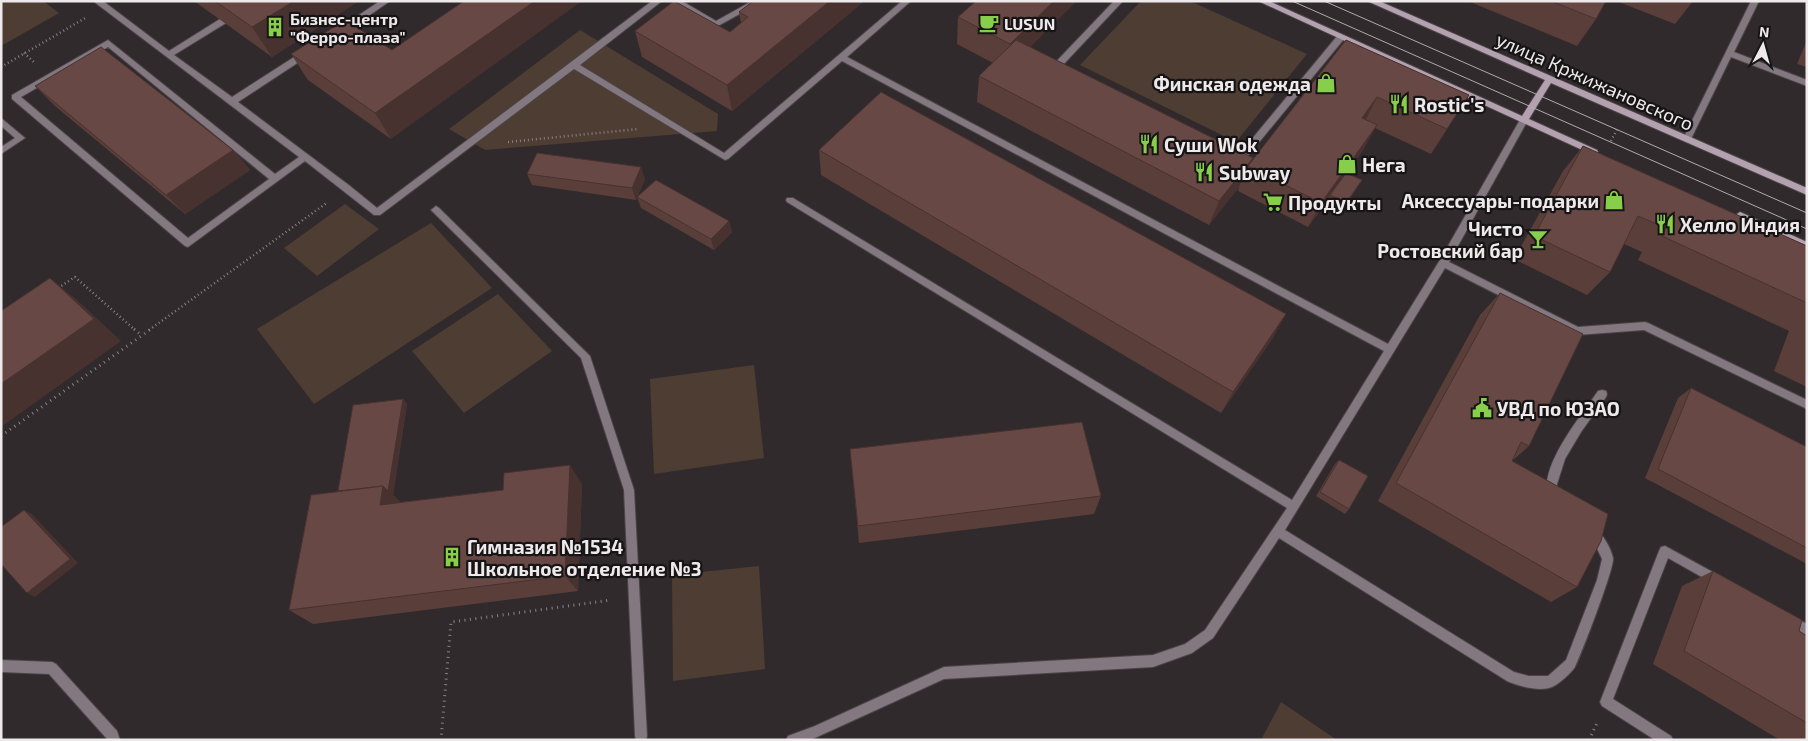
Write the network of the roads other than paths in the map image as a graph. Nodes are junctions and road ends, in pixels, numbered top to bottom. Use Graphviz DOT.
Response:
graph roads {
  1 [pos="386,1"];
  2 [pos="658,1"];
  3 [pos="676,1"];
  4 [pos="759,1"];
  5 [pos="907,1"];
  6 [pos="1119,1"];
  7 [pos="1262,1"];
  8 [pos="1371,1"];
  9 [pos="1755,1"];
  10 [pos="100,4"];
  11 [pos="223,21"];
  12 [pos="1341,37"];
  13 [pos="330,38"];
  14 [pos="314,48"];
  15 [pos="1730,53"];
  16 [pos="168,55"];
  17 [pos="841,57"];
  18 [pos="574,65"];
  19 [pos="1064,72"];
  20 [pos="1550,80"];
  21 [pos="1807,83"];
  22 [pos="231,102"];
  23 [pos="1524,120"];
  24 [pos="1,121"];
  25 [pos="1687,139"];
  26 [pos="1,150"];
  27 [pos="1603,156"];
  28 [pos="305,157"];
  29 [pos="1230,157"];
  30 [pos="275,179"];
  31 [pos="1807,192"];
  32 [pos="790,200"];
  33 [pos="436,210"];
  34 [pos="1727,211"];
  35 [pos="1807,246"];
  36 [pos="1443,262"];
  37 [pos="1388,349"];
  38 [pos="1602,394"];
  39 [pos="1807,405"];
  40 [pos="1556,505"];
  41 [pos="1294,507"];
  42 [pos="1583,526"];
  43 [pos="1277,531"];
  44 [pos="1724,584"];
  45 [pos="1782,616"];
  46 [pos="1807,630"];
  47 [pos="1,666"];
  48 [pos="641,736"];
  49 [pos="114,740"];
  50 [pos="792,740"];
  51 [pos="1667,740"];
  1 -- 13 [label="lane"];
  2 -- 18 [label="lane"];
  3 -- 4 [label="lane"];
  5 -- 17 [label="lane"];
  6 -- 19 [label="lane"];
  7 -- 12 [label="street"];
  8 -- 20 [label="street, улица Кржижановского"];
  9 -- 15 [label="lane"];
  10 -- 16 [label="lane"];
  11 -- 16 [label="lane"];
  12 -- 23 [label="street"];
  12 -- 29 [label="lane"];
  14 -- 22 [label="lane"];
  15 -- 21 [label="lane"];
  15 -- 25 [label="lane"];
  16 -- 22 [label="lane"];
  17 -- 18 [label="lane"];
  17 -- 37 [label="lane"];
  18 -- 28 [label="lane"];
  20 -- 23 [label="street"];
  20 -- 25 [label="street, улица Кржижановского"];
  22 -- 28 [label="lane"];
  23 -- 27 [label="street"];
  23 -- 36 [label="lane"];
  24 -- 26 [label="lane"];
  25 -- 31 [label="street, улица Кржижановского"];
  28 -- 30 [label="lane"];
  30 -- 30 [label="lane"];
  32 -- 41 [label="lane"];
  33 -- 48 [label="lane"];
  34 -- 35 [label="street"];
  36 -- 37 [label="lane"];
  36 -- 39 [label="lane"];
  37 -- 41 [label="lane"];
  38 -- 40 [label="lane"];
  41 -- 43 [label="lane"];
  42 -- 43 [label="lane"];
  43 -- 50 [label="lane"];
  44 -- 51 [label="lane"];
  45 -- 46 [label="lane"];
  47 -- 49 [label="lane"];
}
